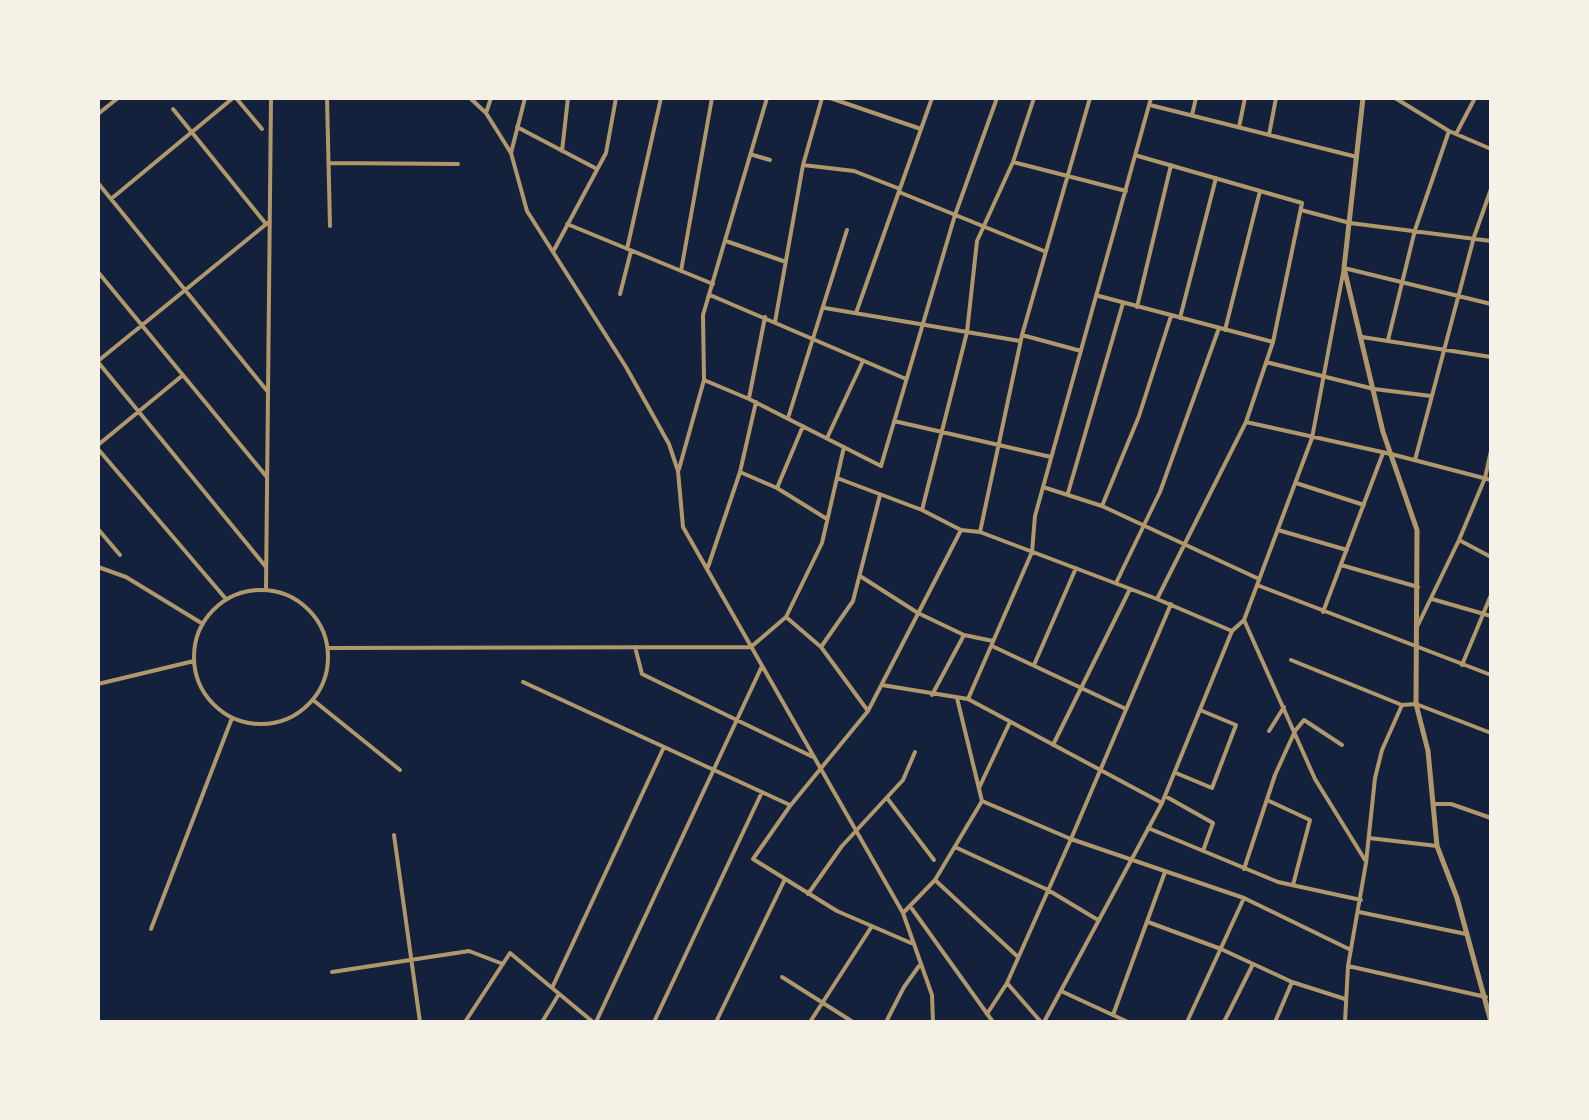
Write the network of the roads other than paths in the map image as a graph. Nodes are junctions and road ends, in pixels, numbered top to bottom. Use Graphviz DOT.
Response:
graph roads {
  1 [pos="103,98"];
  2 [pos="118,98"];
  3 [pos="235,98"];
  4 [pos="271,98"];
  5 [pos="327,98"];
  6 [pos="470,98"];
  7 [pos="491,98"];
  8 [pos="525,98"];
  9 [pos="568,98"];
  10 [pos="616,98"];
  11 [pos="661,98"];
  12 [pos="712,98"];
  13 [pos="767,98"];
  14 [pos="822,98"];
  15 [pos="830,98"];
  16 [pos="932,98"];
  17 [pos="997,98"];
  18 [pos="1034,98"];
  19 [pos="1090,98"];
  20 [pos="1151,98"];
  21 [pos="1196,98"];
  22 [pos="1245,98"];
  23 [pos="1276,98"];
  24 [pos="1363,98"];
  25 [pos="1395,98"];
  26 [pos="1475,98"];
  27 [pos="110,104"];
  28 [pos="1150,105"];
  29 [pos="173,109"];
  30 [pos="486,113"];
  31 [pos="98,114"];
  32 [pos="1192,116"];
  33 [pos="517,127"];
  34 [pos="1239,127"];
  35 [pos="262,129"];
  36 [pos="921,129"];
  37 [pos="1449,131"];
  38 [pos="191,132"];
  39 [pos="1456,134"];
  40 [pos="1269,135"];
  41 [pos="1491,149"];
  42 [pos="562,151"];
  43 [pos="511,153"];
  44 [pos="752,155"];
  45 [pos="1137,155"];
  46 [pos="1357,157"];
  47 [pos="770,160"];
  48 [pos="1013,162"];
  49 [pos="329,163"];
  50 [pos="458,164"];
  51 [pos="803,165"];
  52 [pos="1171,165"];
  53 [pos="597,169"];
  54 [pos="1067,176"];
  55 [pos="1216,178"];
  56 [pos="98,183"];
  57 [pos="1491,189"];
  58 [pos="899,190"];
  59 [pos="1126,191"];
  60 [pos="1260,191"];
  61 [pos="111,199"];
  62 [pos="1301,210"];
  63 [pos="955,215"];
  64 [pos="268,223"];
  65 [pos="1350,223"];
  66 [pos="566,224"];
  67 [pos="330,226"];
  68 [pos="983,226"];
  69 [pos="847,230"];
  70 [pos="1415,230"];
  71 [pos="1474,237"];
  72 [pos="726,241"];
  73 [pos="1491,241"];
  74 [pos="554,250"];
  75 [pos="629,250"];
  76 [pos="1044,251"];
  77 [pos="786,262"];
  78 [pos="1344,268"];
  79 [pos="681,271"];
  80 [pos="98,272"];
  81 [pos="1401,282"];
  82 [pos="713,284"];
  83 [pos="185,290"];
  84 [pos="620,294"];
  85 [pos="710,295"];
  86 [pos="1099,296"];
  87 [pos="1458,296"];
  88 [pos="1123,303"];
  89 [pos="1491,304"];
  90 [pos="1137,307"];
  91 [pos="825,308"];
  92 [pos="856,313"];
  93 [pos="1171,316"];
  94 [pos="765,317"];
  95 [pos="1180,318"];
  96 [pos="775,322"];
  97 [pos="923,324"];
  98 [pos="142,325"];
  99 [pos="1222,329"];
  100 [pos="967,332"];
  101 [pos="1362,337"];
  102 [pos="1021,338"];
  103 [pos="815,339"];
  104 [pos="1388,340"];
  105 [pos="1273,342"];
  106 [pos="1444,348"];
  107 [pos="1082,351"];
  108 [pos="1491,357"];
  109 [pos="863,360"];
  110 [pos="98,362"];
  111 [pos="1266,362"];
  112 [pos="183,375"];
  113 [pos="1326,376"];
  114 [pos="907,379"];
  115 [pos="704,380"];
  116 [pos="1374,389"];
  117 [pos="268,393"];
  118 [pos="1431,396"];
  119 [pos="749,399"];
  120 [pos="756,402"];
  121 [pos="139,411"];
  122 [pos="788,419"];
  123 [pos="894,421"];
  124 [pos="1246,422"];
  125 [pos="803,426"];
  126 [pos="941,435"];
  127 [pos="827,438"];
  128 [pos="1312,438"];
  129 [pos="98,447"];
  130 [pos="844,447"];
  131 [pos="1000,448"];
  132 [pos="1491,451"];
  133 [pos="1384,452"];
  134 [pos="1391,454"];
  135 [pos="1051,457"];
  136 [pos="1415,460"];
  137 [pos="678,471"];
  138 [pos="740,472"];
  139 [pos="267,478"];
  140 [pos="837,478"];
  141 [pos="1485,478"];
  142 [pos="1491,480"];
  143 [pos="1296,483"];
  144 [pos="1043,487"];
  145 [pos="777,488"];
  146 [pos="1068,493"];
  147 [pos="880,495"];
  148 [pos="1364,505"];
  149 [pos="1102,506"];
  150 [pos="922,510"];
  151 [pos="827,519"];
  152 [pos="1143,527"];
  153 [pos="98,529"];
  154 [pos="961,530"];
  155 [pos="1278,530"];
  156 [pos="980,532"];
  157 [pos="1459,540"];
  158 [pos="1185,547"];
  159 [pos="1347,550"];
  160 [pos="1032,552"];
  161 [pos="120,555"];
  162 [pos="1491,557"];
  163 [pos="1341,565"];
  164 [pos="98,567"];
  165 [pos="266,567"];
  166 [pos="708,567"];
  167 [pos="1076,568"];
  168 [pos="859,575"];
  169 [pos="1258,582"];
  170 [pos="1116,583"];
  171 [pos="1418,587"];
  172 [pos="1130,588"];
  173 [pos="266,589"];
  174 [pos="1491,595"];
  175 [pos="226,599"];
  176 [pos="1157,599"];
  177 [pos="1432,599"];
  178 [pos="1171,604"];
  179 [pos="1323,612"];
  180 [pos="918,613"];
  181 [pos="1481,614"];
  182 [pos="1491,616"];
  183 [pos="786,617"];
  184 [pos="1244,620"];
  185 [pos="203,624"];
  186 [pos="1418,625"];
  187 [pos="1232,631"];
  188 [pos="964,635"];
  189 [pos="992,643"];
  190 [pos="635,647"];
  191 [pos="751,647"];
  192 [pos="821,647"];
  193 [pos="328,648"];
  194 [pos="1415,648"];
  195 [pos="1291,660"];
  196 [pos="194,661"];
  197 [pos="1462,665"];
  198 [pos="762,666"];
  199 [pos="1033,666"];
  200 [pos="1491,675"];
  201 [pos="523,682"];
  202 [pos="98,684"];
  203 [pos="882,685"];
  204 [pos="1082,688"];
  205 [pos="932,695"];
  206 [pos="957,698"];
  207 [pos="968,699"];
  208 [pos="313,700"];
  209 [pos="1416,704"];
  210 [pos="1402,705"];
  211 [pos="1284,707"];
  212 [pos="1126,709"];
  213 [pos="1200,710"];
  214 [pos="868,711"];
  215 [pos="232,718"];
  216 [pos="737,720"];
  217 [pos="1010,722"];
  218 [pos="1269,731"];
  219 [pos="1295,731"];
  220 [pos="1491,733"];
  221 [pos="1053,745"];
  222 [pos="1342,745"];
  223 [pos="664,747"];
  224 [pos="915,752"];
  225 [pos="814,758"];
  226 [pos="821,769"];
  227 [pos="400,770"];
  228 [pos="714,770"];
  229 [pos="1099,770"];
  230 [pos="1175,772"];
  231 [pos="979,789"];
  232 [pos="762,792"];
  233 [pos="1165,796"];
  234 [pos="887,798"];
  235 [pos="1267,800"];
  236 [pos="982,801"];
  237 [pos="1162,803"];
  238 [pos="1433,804"];
  239 [pos="790,806"];
  240 [pos="1491,818"];
  241 [pos="1148,828"];
  242 [pos="856,831"];
  243 [pos="394,835"];
  244 [pos="1369,838"];
  245 [pos="1071,839"];
  246 [pos="1437,846"];
  247 [pos="955,847"];
  248 [pos="1203,851"];
  249 [pos="934,860"];
  250 [pos="1131,860"];
  251 [pos="1366,863"];
  252 [pos="1244,869"];
  253 [pos="1165,872"];
  254 [pos="785,879"];
  255 [pos="935,880"];
  256 [pos="1293,885"];
  257 [pos="1048,890"];
  258 [pos="808,894"];
  259 [pos="1244,898"];
  260 [pos="1361,900"];
  261 [pos="910,906"];
  262 [pos="1359,912"];
  263 [pos="903,913"];
  264 [pos="1098,920"];
  265 [pos="1148,922"];
  266 [pos="872,926"];
  267 [pos="151,929"];
  268 [pos="1468,935"];
  269 [pos="911,943"];
  270 [pos="1221,949"];
  271 [pos="1351,950"];
  272 [pos="1018,957"];
  273 [pos="412,960"];
  274 [pos="503,964"];
  275 [pos="1253,964"];
  276 [pos="919,965"];
  277 [pos="1348,966"];
  278 [pos="332,972"];
  279 [pos="782,977"];
  280 [pos="1292,982"];
  281 [pos="1007,983"];
  282 [pos="552,988"];
  283 [pos="1061,991"];
  284 [pos="559,994"];
  285 [pos="1486,997"];
  286 [pos="1345,999"];
  287 [pos="822,1002"];
  288 [pos="1490,1006"];
  289 [pos="987,1014"];
  290 [pos="1113,1015"];
  291 [pos="420,1022"];
  292 [pos="465,1022"];
  293 [pos="542,1022"];
  294 [pos="594,1022"];
  295 [pos="654,1022"];
  296 [pos="716,1022"];
  297 [pos="810,1022"];
  298 [pos="853,1022"];
  299 [pos="886,1022"];
  300 [pos="933,1022"];
  301 [pos="993,1022"];
  302 [pos="1043,1022"];
  303 [pos="1128,1022"];
  304 [pos="1187,1022"];
  305 [pos="1224,1022"];
  306 [pos="1275,1022"];
  307 [pos="1345,1022"];
  308 [pos="1491,1022"];
  1 -- 27 [label="street"];
  2 -- 27 [label="street"];
  3 -- 35 [label="street"];
  3 -- 38 [label="street"];
  4 -- 64 [label="street"];
  5 -- 49 [label="street"];
  6 -- 30 [label="street"];
  7 -- 30 [label="street"];
  8 -- 33 [label="street"];
  9 -- 42 [label="street"];
  10 -- 53 [label="street"];
  11 -- 75 [label="street"];
  12 -- 79 [label="street"];
  13 -- 44 [label="street"];
  14 -- 51 [label="street"];
  15 -- 36 [label="street"];
  16 -- 36 [label="street"];
  17 -- 63 [label="street"];
  18 -- 48 [label="street"];
  19 -- 54 [label="street"];
  20 -- 28 [label="street"];
  21 -- 32 [label="street"];
  22 -- 34 [label="street"];
  23 -- 40 [label="street"];
  24 -- 46 [label="street"];
  25 -- 37 [label="street"];
  26 -- 39 [label="street"];
  27 -- 31 [label="street"];
  28 -- 32 [label="street"];
  28 -- 45 [label="street"];
  29 -- 38 [label="street"];
  30 -- 43 [label="street"];
  32 -- 34 [label="street"];
  33 -- 42 [label="street"];
  33 -- 43 [label="street"];
  34 -- 40 [label="street"];
  36 -- 58 [label="street"];
  37 -- 39 [label="street"];
  37 -- 70 [label="street"];
  38 -- 61 [label="street"];
  38 -- 64 [label="street"];
  39 -- 41 [label="street"];
  40 -- 46 [label="street"];
  42 -- 53 [label="street"];
  43 -- 74 [label="street"];
  44 -- 47 [label="street"];
  44 -- 72 [label="street"];
  45 -- 52 [label="street"];
  45 -- 59 [label="street"];
  46 -- 65 [label="street"];
  48 -- 54 [label="street"];
  48 -- 68 [label="street"];
  49 -- 50 [label="street"];
  49 -- 67 [label="street"];
  51 -- 58 [label="street"];
  51 -- 77 [label="street"];
  52 -- 55 [label="street"];
  52 -- 90 [label="street"];
  53 -- 66 [label="street"];
  54 -- 59 [label="street"];
  54 -- 76 [label="street"];
  55 -- 60 [label="street"];
  55 -- 95 [label="street"];
  56 -- 61 [label="street"];
  57 -- 71 [label="street"];
  58 -- 63 [label="street"];
  58 -- 92 [label="street"];
  59 -- 86 [label="street"];
  60 -- 62 [label="street"];
  60 -- 99 [label="street"];
  61 -- 83 [label="street"];
  62 -- 65 [label="street"];
  62 -- 105 [label="street"];
  63 -- 68 [label="street"];
  63 -- 97 [label="street"];
  64 -- 83 [label="street"];
  64 -- 117 [label="street"];
  65 -- 70 [label="street"];
  65 -- 78 [label="street"];
  66 -- 74 [label="street"];
  66 -- 75 [label="street"];
  68 -- 76 [label="street"];
  68 -- 100 [label="street"];
  69 -- 91 [label="street"];
  70 -- 71 [label="street"];
  70 -- 81 [label="street"];
  71 -- 73 [label="street"];
  71 -- 87 [label="street"];
  72 -- 77 [label="street"];
  72 -- 82 [label="street"];
  74 -- 137 [label="street"];
  75 -- 79 [label="street"];
  75 -- 84 [label="street"];
  76 -- 102 [label="street"];
  77 -- 96 [label="street"];
  78 -- 81 [label="street"];
  78 -- 101 [label="street"];
  78 -- 113 [label="street"];
  79 -- 82 [label="street"];
  80 -- 98 [label="street"];
  81 -- 87 [label="street"];
  81 -- 104 [label="street"];
  82 -- 85 [label="street"];
  83 -- 98 [label="street"];
  83 -- 117 [label="street"];
  85 -- 94 [label="street"];
  85 -- 115 [label="street"];
  86 -- 88 [label="street"];
  86 -- 107 [label="street"];
  87 -- 89 [label="street"];
  87 -- 106 [label="street"];
  88 -- 90 [label="street"];
  88 -- 146 [label="street"];
  90 -- 93 [label="street"];
  91 -- 92 [label="street"];
  91 -- 103 [label="street"];
  92 -- 97 [label="street"];
  93 -- 95 [label="street"];
  93 -- 149 [label="street"];
  94 -- 96 [label="street"];
  94 -- 119 [label="street"];
  95 -- 99 [label="street"];
  96 -- 103 [label="street"];
  97 -- 100 [label="street"];
  97 -- 114 [label="street"];
  98 -- 110 [label="street"];
  98 -- 112 [label="street"];
  99 -- 105 [label="street"];
  99 -- 152 [label="street"];
  100 -- 102 [label="street"];
  100 -- 126 [label="street"];
  101 -- 104 [label="street"];
  101 -- 116 [label="street"];
  102 -- 107 [label="street"];
  102 -- 131 [label="street"];
  103 -- 109 [label="street"];
  103 -- 122 [label="street"];
  104 -- 106 [label="street"];
  105 -- 111 [label="street"];
  106 -- 108 [label="street"];
  106 -- 118 [label="street"];
  107 -- 135 [label="street"];
  109 -- 114 [label="street"];
  109 -- 127 [label="street"];
  110 -- 121 [label="street"];
  111 -- 113 [label="street"];
  111 -- 124 [label="street"];
  112 -- 121 [label="street"];
  112 -- 139 [label="street"];
  113 -- 116 [label="street"];
  113 -- 128 [label="street"];
  114 -- 123 [label="street"];
  115 -- 119 [label="street"];
  115 -- 137 [label="street"];
  116 -- 118 [label="street"];
  116 -- 134 [label="street"];
  117 -- 139 [label="street"];
  118 -- 136 [label="street"];
  119 -- 120 [label="street"];
  120 -- 122 [label="street"];
  120 -- 138 [label="street"];
  121 -- 129 [label="street"];
  121 -- 165 [label="street"];
  122 -- 125 [label="street"];
  123 -- 126 [label="street"];
  123 -- 130 [label="street"];
  124 -- 128 [label="street"];
  124 -- 158 [label="street"];
  125 -- 127 [label="street"];
  125 -- 145 [label="street"];
  126 -- 131 [label="street"];
  126 -- 150 [label="street"];
  127 -- 130 [label="street"];
  128 -- 133 [label="street"];
  128 -- 143 [label="street"];
  129 -- 175 [label="street"];
  130 -- 140 [label="street"];
  131 -- 135 [label="street"];
  131 -- 156 [label="street"];
  132 -- 141 [label="street"];
  133 -- 134 [label="street"];
  133 -- 148 [label="street"];
  134 -- 136 [label="street"];
  134 -- 171 [label="street"];
  135 -- 144 [label="street"];
  136 -- 141 [label="street"];
  137 -- 166 [label="street"];
  138 -- 145 [label="street"];
  138 -- 166 [label="street"];
  139 -- 165 [label="street"];
  140 -- 147 [label="street"];
  140 -- 151 [label="street"];
  141 -- 142 [label="street"];
  141 -- 157 [label="street"];
  143 -- 148 [label="street"];
  143 -- 155 [label="street"];
  144 -- 146 [label="street"];
  144 -- 160 [label="street"];
  145 -- 151 [label="street"];
  146 -- 149 [label="street"];
  147 -- 150 [label="street"];
  147 -- 168 [label="street"];
  148 -- 159 [label="street"];
  149 -- 152 [label="street"];
  150 -- 154 [label="street"];
  151 -- 183 [label="street"];
  152 -- 158 [label="street"];
  152 -- 170 [label="street"];
  153 -- 161 [label="street"];
  154 -- 156 [label="street"];
  154 -- 180 [label="street"];
  155 -- 159 [label="street"];
  155 -- 169 [label="street"];
  156 -- 160 [label="street"];
  157 -- 162 [label="street"];
  157 -- 177 [label="street"];
  158 -- 169 [label="street"];
  158 -- 176 [label="street"];
  159 -- 163 [label="street"];
  160 -- 167 [label="street"];
  160 -- 189 [label="street"];
  163 -- 171 [label="street"];
  163 -- 179 [label="street"];
  164 -- 185 [label="street"];
  165 -- 173 [label="street"];
  166 -- 191 [label="street"];
  167 -- 170 [label="street"];
  167 -- 199 [label="street"];
  168 -- 180 [label="street"];
  168 -- 192 [label="street"];
  169 -- 179 [label="street"];
  169 -- 184 [label="street"];
  170 -- 172 [label="street"];
  171 -- 186 [label="street"];
  172 -- 176 [label="street"];
  172 -- 204 [label="street"];
  173 -- 175 [label="street"];
  173 -- 193 [label="street"];
  174 -- 181 [label="street"];
  175 -- 185 [label="street"];
  176 -- 178 [label="street"];
  177 -- 181 [label="street"];
  177 -- 186 [label="street"];
  178 -- 187 [label="street"];
  178 -- 212 [label="street"];
  179 -- 194 [label="street"];
  180 -- 188 [label="street"];
  180 -- 203 [label="street"];
  181 -- 182 [label="street"];
  181 -- 197 [label="street"];
  183 -- 191 [label="street"];
  183 -- 192 [label="street"];
  184 -- 187 [label="street"];
  184 -- 211 [label="street"];
  185 -- 196 [label="street"];
  186 -- 194 [label="street"];
  187 -- 213 [label="street"];
  188 -- 189 [label="street"];
  188 -- 205 [label="street"];
  189 -- 199 [label="street"];
  189 -- 207 [label="street"];
  190 -- 191 [label="street"];
  190 -- 193 [label="street"];
  190 -- 216 [label="street"];
  191 -- 198 [label="street"];
  192 -- 214 [label="street"];
  193 -- 208 [label="street"];
  194 -- 197 [label="street"];
  194 -- 209 [label="street"];
  195 -- 210 [label="street"];
  196 -- 202 [label="street"];
  196 -- 215 [label="street"];
  197 -- 200 [label="street"];
  198 -- 216 [label="street"];
  198 -- 225 [label="street"];
  199 -- 204 [label="street"];
  201 -- 223 [label="street"];
  203 -- 205 [label="street"];
  203 -- 214 [label="street"];
  204 -- 212 [label="street"];
  204 -- 221 [label="street"];
  205 -- 206 [label="street"];
  206 -- 207 [label="street"];
  206 -- 231 [label="street"];
  207 -- 217 [label="street"];
  208 -- 215 [label="street"];
  208 -- 227 [label="street"];
  209 -- 210 [label="street"];
  209 -- 220 [label="street"];
  209 -- 238 [label="street"];
  210 -- 244 [label="street"];
  211 -- 218 [label="street"];
  211 -- 219 [label="street"];
  212 -- 229 [label="street"];
  213 -- 230 [label="street"];
  213 -- 230 [label="street"];
  214 -- 226 [label="street"];
  215 -- 267 [label="street"];
  216 -- 225 [label="street"];
  216 -- 228 [label="street"];
  217 -- 221 [label="street"];
  217 -- 231 [label="street"];
  219 -- 222 [label="street"];
  219 -- 235 [label="street"];
  219 -- 251 [label="street"];
  221 -- 229 [label="street"];
  223 -- 228 [label="street"];
  223 -- 282 [label="street"];
  224 -- 234 [label="street"];
  225 -- 226 [label="street"];
  226 -- 239 [label="street"];
  226 -- 242 [label="street"];
  228 -- 232 [label="street"];
  228 -- 294 [label="street"];
  229 -- 237 [label="street"];
  229 -- 245 [label="street"];
  230 -- 233 [label="street"];
  231 -- 236 [label="street"];
  232 -- 239 [label="street"];
  232 -- 295 [label="street"];
  233 -- 237 [label="street"];
  233 -- 248 [label="street"];
  234 -- 242 [label="street"];
  234 -- 249 [label="street"];
  235 -- 252 [label="street"];
  235 -- 256 [label="street"];
  236 -- 245 [label="street"];
  236 -- 247 [label="street"];
  237 -- 241 [label="street"];
  238 -- 240 [label="street"];
  238 -- 246 [label="street"];
  239 -- 254 [label="street"];
  241 -- 248 [label="street"];
  241 -- 250 [label="street"];
  242 -- 258 [label="street"];
  242 -- 263 [label="street"];
  243 -- 273 [label="street"];
  244 -- 246 [label="street"];
  244 -- 251 [label="street"];
  245 -- 250 [label="street"];
  245 -- 257 [label="street"];
  246 -- 268 [label="street"];
  247 -- 255 [label="street"];
  247 -- 257 [label="street"];
  248 -- 252 [label="street"];
  250 -- 253 [label="street"];
  250 -- 264 [label="street"];
  251 -- 260 [label="street"];
  252 -- 256 [label="street"];
  253 -- 259 [label="street"];
  253 -- 265 [label="street"];
  254 -- 258 [label="street"];
  254 -- 296 [label="street"];
  255 -- 261 [label="street"];
  255 -- 272 [label="street"];
  256 -- 260 [label="street"];
  257 -- 264 [label="street"];
  257 -- 272 [label="street"];
  258 -- 266 [label="street"];
  259 -- 270 [label="street"];
  259 -- 271 [label="street"];
  260 -- 262 [label="street"];
  261 -- 263 [label="street"];
  261 -- 289 [label="street"];
  262 -- 268 [label="street"];
  262 -- 271 [label="street"];
  263 -- 269 [label="street"];
  264 -- 283 [label="street"];
  265 -- 270 [label="street"];
  265 -- 290 [label="street"];
  266 -- 269 [label="street"];
  266 -- 287 [label="street"];
  268 -- 285 [label="street"];
  269 -- 276 [label="street"];
  270 -- 275 [label="street"];
  270 -- 304 [label="street"];
  271 -- 277 [label="street"];
  272 -- 281 [label="street"];
  273 -- 274 [label="street"];
  273 -- 278 [label="street"];
  273 -- 291 [label="street"];
  274 -- 282 [label="street"];
  274 -- 292 [label="street"];
  275 -- 280 [label="street"];
  275 -- 305 [label="street"];
  276 -- 299 [label="street"];
  276 -- 300 [label="street"];
  277 -- 285 [label="street"];
  277 -- 286 [label="street"];
  279 -- 287 [label="street"];
  280 -- 286 [label="street"];
  280 -- 306 [label="street"];
  281 -- 289 [label="street"];
  281 -- 302 [label="street"];
  282 -- 284 [label="street"];
  283 -- 290 [label="street"];
  283 -- 302 [label="street"];
  284 -- 293 [label="street"];
  284 -- 294 [label="street"];
  285 -- 288 [label="street"];
  286 -- 307 [label="street"];
  287 -- 297 [label="street"];
  287 -- 298 [label="street"];
  288 -- 308 [label="street"];
  289 -- 301 [label="street"];
  290 -- 303 [label="street"];
}
